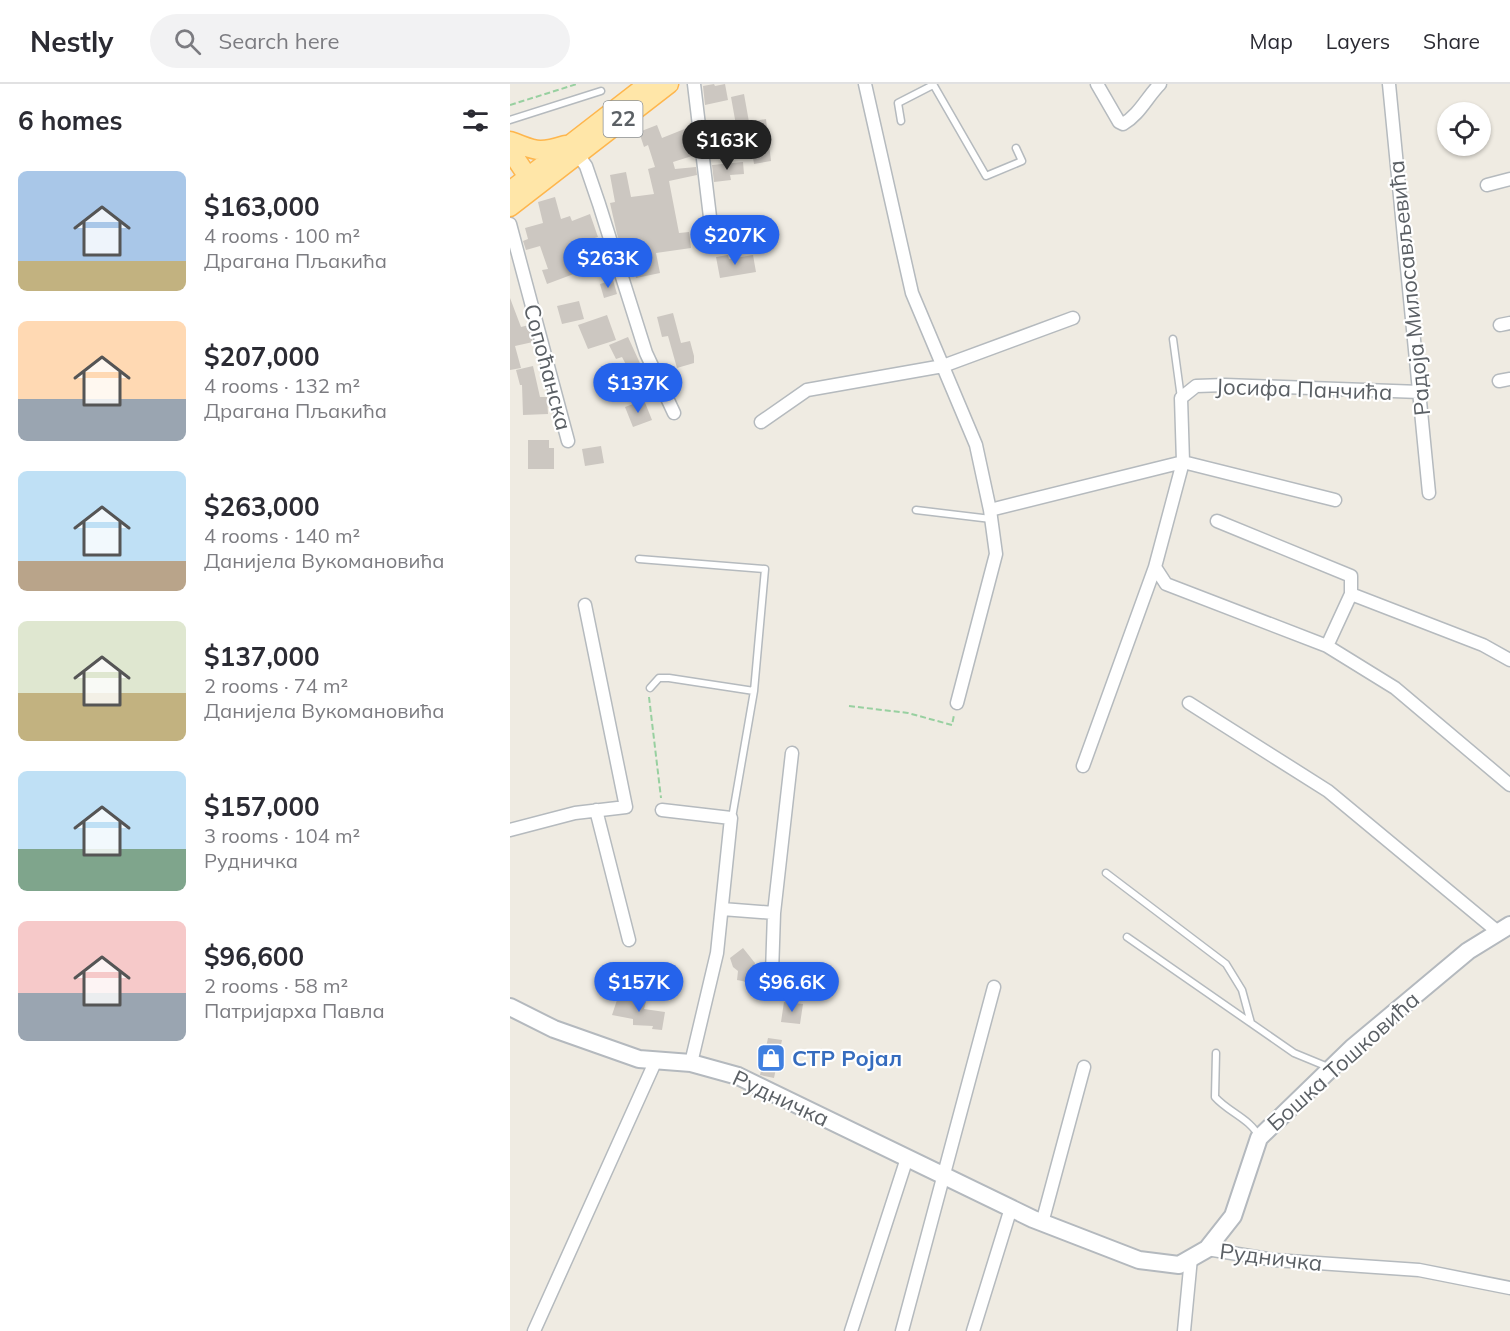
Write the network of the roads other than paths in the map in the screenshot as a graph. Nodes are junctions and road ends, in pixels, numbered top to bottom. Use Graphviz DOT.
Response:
graph roads {
  1 [pos="648,84"];
  2 [pos="669,84"];
  3 [pos="694,84"];
  4 [pos="865,84"];
  5 [pos="1097,84"];
  6 [pos="1160,84"];
  7 [pos="1389,84"];
  8 [pos="933,85"];
  9 [pos="601,91"];
  10 [pos="510,120"];
  11 [pos="901,121"];
  12 [pos="510,141"];
  13 [pos="1016,148"];
  14 [pos="574,149"];
  15 [pos="510,150"];
  16 [pos="1510,179"];
  17 [pos="1487,185"];
  18 [pos="518,191"];
  19 [pos="510,224"];
  20 [pos="712,242"];
  21 [pos="1073,318"];
  22 [pos="1173,339"];
  23 [pos="943,366"];
  24 [pos="1420,392"];
  25 [pos="1181,398"];
  26 [pos="674,412"];
  27 [pos="761,422"];
  28 [pos="568,441"];
  29 [pos="1183,462"];
  30 [pos="1429,493"];
  31 [pos="1335,500"];
  32 [pos="916,510"];
  33 [pos="991,515"];
  34 [pos="1217,521"];
  35 [pos="639,559"];
  36 [pos="1155,567"];
  37 [pos="1350,594"];
  38 [pos="585,604"];
  39 [pos="1327,646"];
  40 [pos="1510,660"];
  41 [pos="650,688"];
  42 [pos="754,691"];
  43 [pos="957,703"];
  44 [pos="1189,703"];
  45 [pos="792,753"];
  46 [pos="1083,766"];
  47 [pos="1510,785"];
  48 [pos="596,810"];
  49 [pos="662,810"];
  50 [pos="731,818"];
  51 [pos="510,830"];
  52 [pos="1106,873"];
  53 [pos="722,909"];
  54 [pos="774,913"];
  55 [pos="1504,928"];
  56 [pos="1127,937"];
  57 [pos="629,939"];
  58 [pos="772,973"];
  59 [pos="994,987"];
  60 [pos="510,1006"];
  61 [pos="1251,1024"];
  62 [pos="1216,1053"];
  63 [pos="656,1060"];
  64 [pos="691,1063"];
  65 [pos="1084,1067"];
  66 [pos="1331,1068"];
  67 [pos="1259,1138"];
  68 [pos="907,1158"];
  69 [pos="945,1177"];
  70 [pos="1011,1209"];
  71 [pos="1042,1223"];
  72 [pos="1207,1249"];
  73 [pos="1191,1258"];
  74 [pos="1510,1288"];
  75 [pos="534,1331"];
  76 [pos="851,1331"];
  77 [pos="903,1331"];
  78 [pos="974,1331"];
  79 [pos="1184,1331"];
  1 -- 14 [label="main road, 22"];
  2 -- 14 [label="main road, 22"];
  3 -- 20 [label="street"];
  4 -- 23 [label="street"];
  5 -- 6 [label="street"];
  7 -- 24 [label="street, Радоја Милосављевића"];
  8 -- 11 [label="lane"];
  8 -- 13 [label="lane"];
  9 -- 10 [label="lane"];
  12 -- 14 [label="main road"];
  14 -- 18 [label="main road, 22"];
  14 -- 26 [label="street"];
  15 -- 18 [label="main road"];
  16 -- 17 [label="street"];
  19 -- 28 [label="street, Сопоћанска"];
  21 -- 23 [label="street"];
  22 -- 25 [label="lane"];
  23 -- 27 [label="street"];
  23 -- 33 [label="street"];
  24 -- 25 [label="street, Јосифа Панчића"];
  24 -- 30 [label="street, Радоја Милосављевића"];
  25 -- 29 [label="street"];
  29 -- 31 [label="street"];
  29 -- 33 [label="street"];
  29 -- 36 [label="street"];
  32 -- 33 [label="lane"];
  33 -- 43 [label="street"];
  34 -- 37 [label="street"];
  35 -- 42 [label="lane"];
  36 -- 39 [label="street"];
  36 -- 46 [label="street"];
  37 -- 39 [label="street"];
  37 -- 40 [label="street"];
  38 -- 48 [label="street"];
  39 -- 47 [label="street"];
  41 -- 42 [label="lane"];
  42 -- 50 [label="lane"];
  44 -- 55 [label="street, Бошка Тошковића"];
  45 -- 54 [label="street"];
  48 -- 51 [label="street"];
  48 -- 57 [label="street"];
  49 -- 50 [label="street"];
  50 -- 53 [label="street"];
  52 -- 61 [label="lane"];
  53 -- 54 [label="street"];
  53 -- 64 [label="street"];
  54 -- 58 [label="street"];
  55 -- 66 [label="street, Бошка Тошковића"];
  56 -- 61 [label="lane"];
  59 -- 69 [label="street"];
  60 -- 63 [label="street, Рудничка"];
  61 -- 66 [label="lane"];
  62 -- 67 [label="lane"];
  63 -- 64 [label="street, Рудничка"];
  63 -- 75 [label="street"];
  64 -- 68 [label="street, Рудничка"];
  65 -- 71 [label="street"];
  66 -- 67 [label="street, Бошка Тошковића"];
  67 -- 72 [label="street, Бошка Тошковића"];
  68 -- 69 [label="street, Рудничка"];
  68 -- 76 [label="street"];
  69 -- 70 [label="street, Рудничка"];
  69 -- 77 [label="street"];
  70 -- 71 [label="street, Рудничка"];
  70 -- 78 [label="street"];
  71 -- 73 [label="street, Рудничка"];
  72 -- 73 [label="street, Рудничка"];
  72 -- 74 [label="street, Рудничка"];
  73 -- 79 [label="street"];
}
